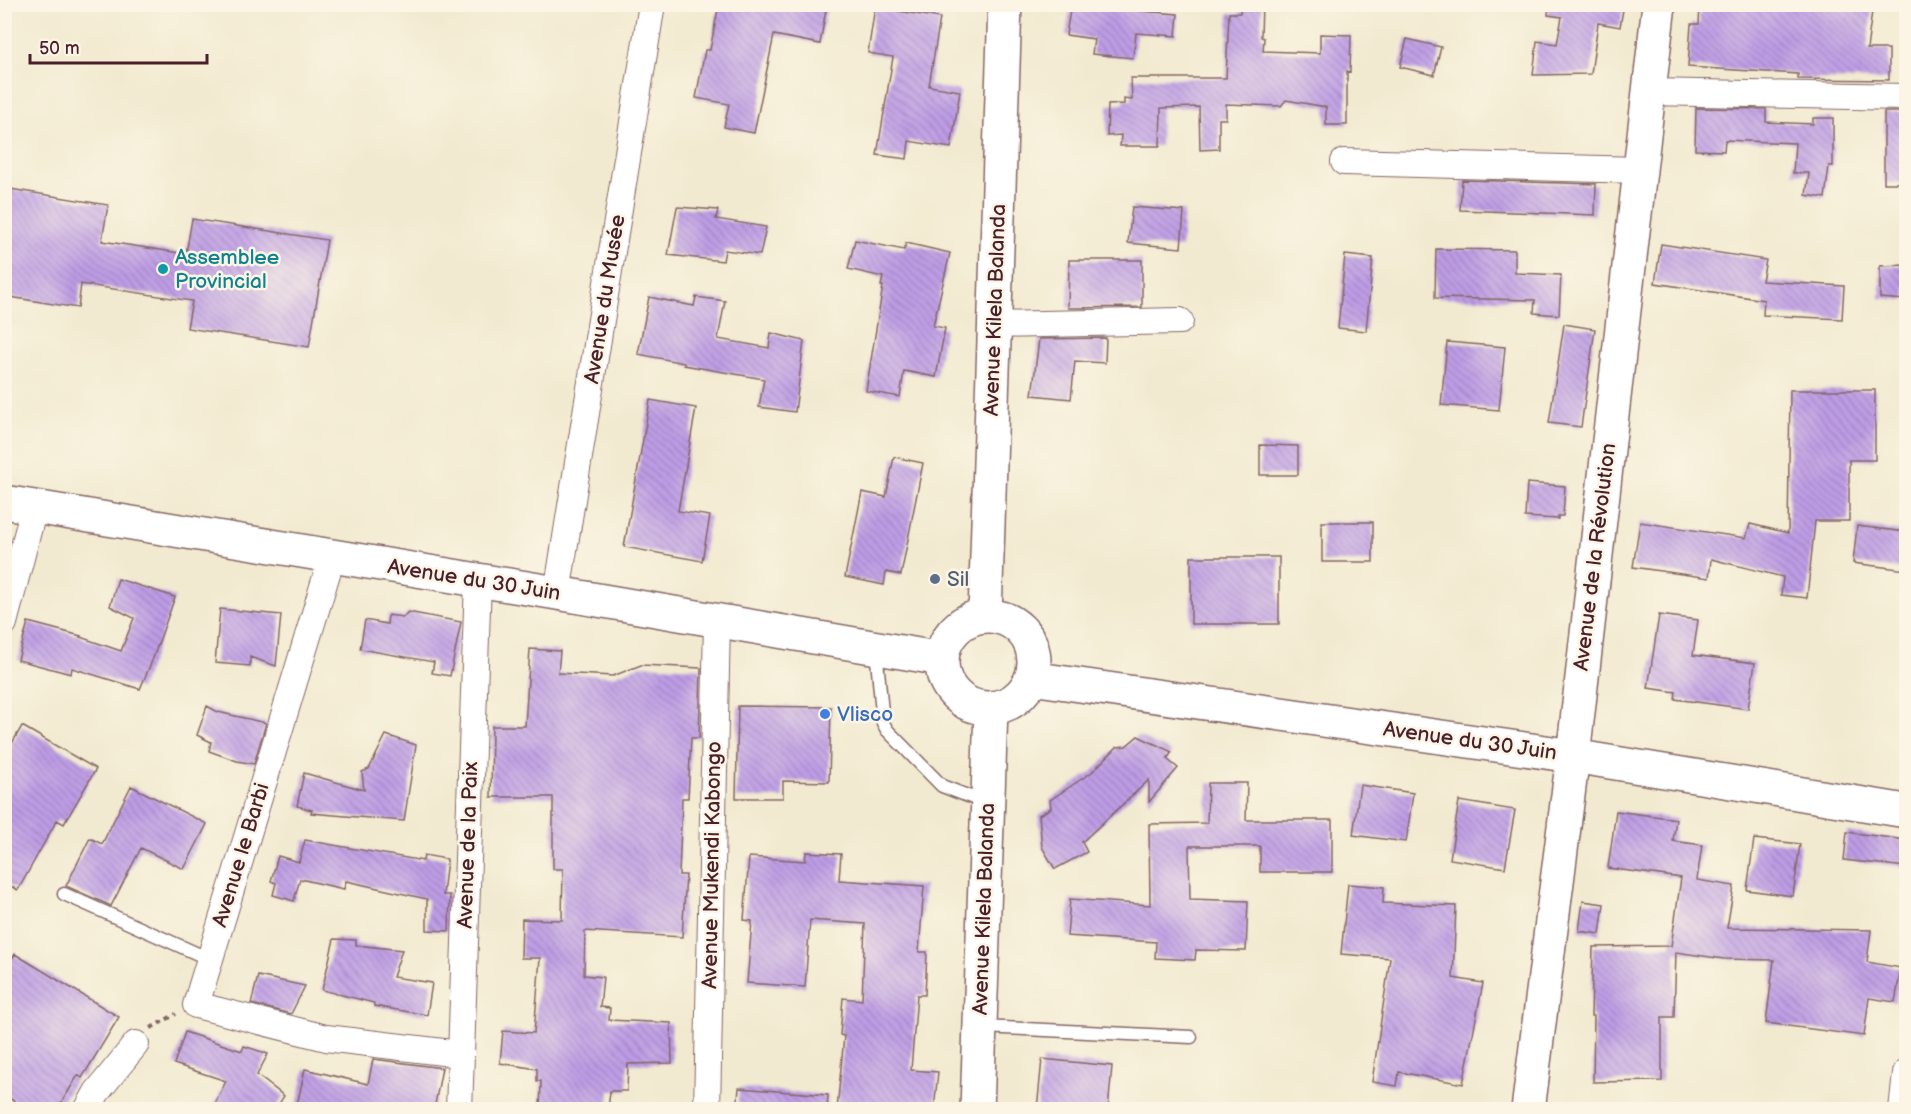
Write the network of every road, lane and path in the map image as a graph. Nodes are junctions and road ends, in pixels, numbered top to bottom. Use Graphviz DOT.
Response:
graph roads {
  1 [pos="652,4"];
  2 [pos="1005,4"];
  3 [pos="1659,4"];
  4 [pos="1649,92"];
  5 [pos="1906,97"];
  6 [pos="1344,162"];
  7 [pos="1640,170"];
  8 [pos="1180,321"];
  9 [pos="994,325"];
  10 [pos="19,505"];
  11 [pos="332,557"];
  12 [pos="478,581"];
  13 [pos="557,593"];
  14 [pos="985,616"];
  15 [pos="717,621"];
  16 [pos="4,623"];
  17 [pos="876,648"];
  18 [pos="942,659"];
  19 [pos="1031,678"];
  20 [pos="991,708"];
  21 [pos="1572,756"];
  22 [pos="988,804"];
  23 [pos="1906,811"];
  24 [pos="64,894"];
  25 [pos="209,959"];
  26 [pos="196,1005"];
  27 [pos="980,1027"];
  28 [pos="1191,1037"];
  29 [pos="136,1044"];
  30 [pos="460,1054"];
  31 [pos="1906,1073"];
  32 [pos="87,1110"];
  33 [pos="459,1110"];
  34 [pos="707,1110"];
  35 [pos="977,1110"];
  36 [pos="1528,1110"];
  37 [pos="1902,1110"];
  1 -- 13 [label="street, Avenue du Musée"];
  2 -- 9 [label="street, Avenue Kilela Balanda"];
  3 -- 4 [label="street, Avenue de la Révolution"];
  4 -- 5 [label="street"];
  4 -- 7 [label="street, Avenue de la Révolution"];
  6 -- 7 [label="street"];
  7 -- 21 [label="street, Avenue de la Révolution"];
  8 -- 9 [label="street"];
  9 -- 14 [label="street, Avenue Kilela Balanda"];
  10 -- 11 [label="street, Avenue du 30 Juin"];
  10 -- 16 [label="street"];
  11 -- 12 [label="street, Avenue du 30 Juin"];
  11 -- 25 [label="street, Avenue le Barbi"];
  12 -- 13 [label="street, Avenue du 30 Juin"];
  12 -- 30 [label="street, Avenue de la Paix"];
  13 -- 15 [label="street, Avenue du 30 Juin"];
  14 -- 18 [label="street"];
  14 -- 19 [label="street"];
  15 -- 17 [label="street, Avenue du 30 Juin"];
  15 -- 34 [label="street, Avenue Mukendi Kabongo"];
  17 -- 18 [label="street, Avenue du 30 Juin"];
  17 -- 22 [label="lane"];
  18 -- 20 [label="street"];
  19 -- 20 [label="street"];
  19 -- 21 [label="street, Avenue du 30 Juin"];
  20 -- 22 [label="street, Avenue Kilela Balanda"];
  21 -- 23 [label="street, Avenue du 30 Juin"];
  21 -- 36 [label="street, Avenue de la Révolution"];
  22 -- 27 [label="street, Avenue Kilela Balanda"];
  24 -- 25 [label="lane"];
  25 -- 26 [label="street, Avenue le Barbi"];
  26 -- 29 [label="path"];
  26 -- 30 [label="street"];
  27 -- 28 [label="lane"];
  27 -- 35 [label="street, Avenue Kilela Balanda"];
  29 -- 32 [label="street"];
  30 -- 33 [label="street, Avenue de la Paix"];
  31 -- 37 [label="street"];
}
